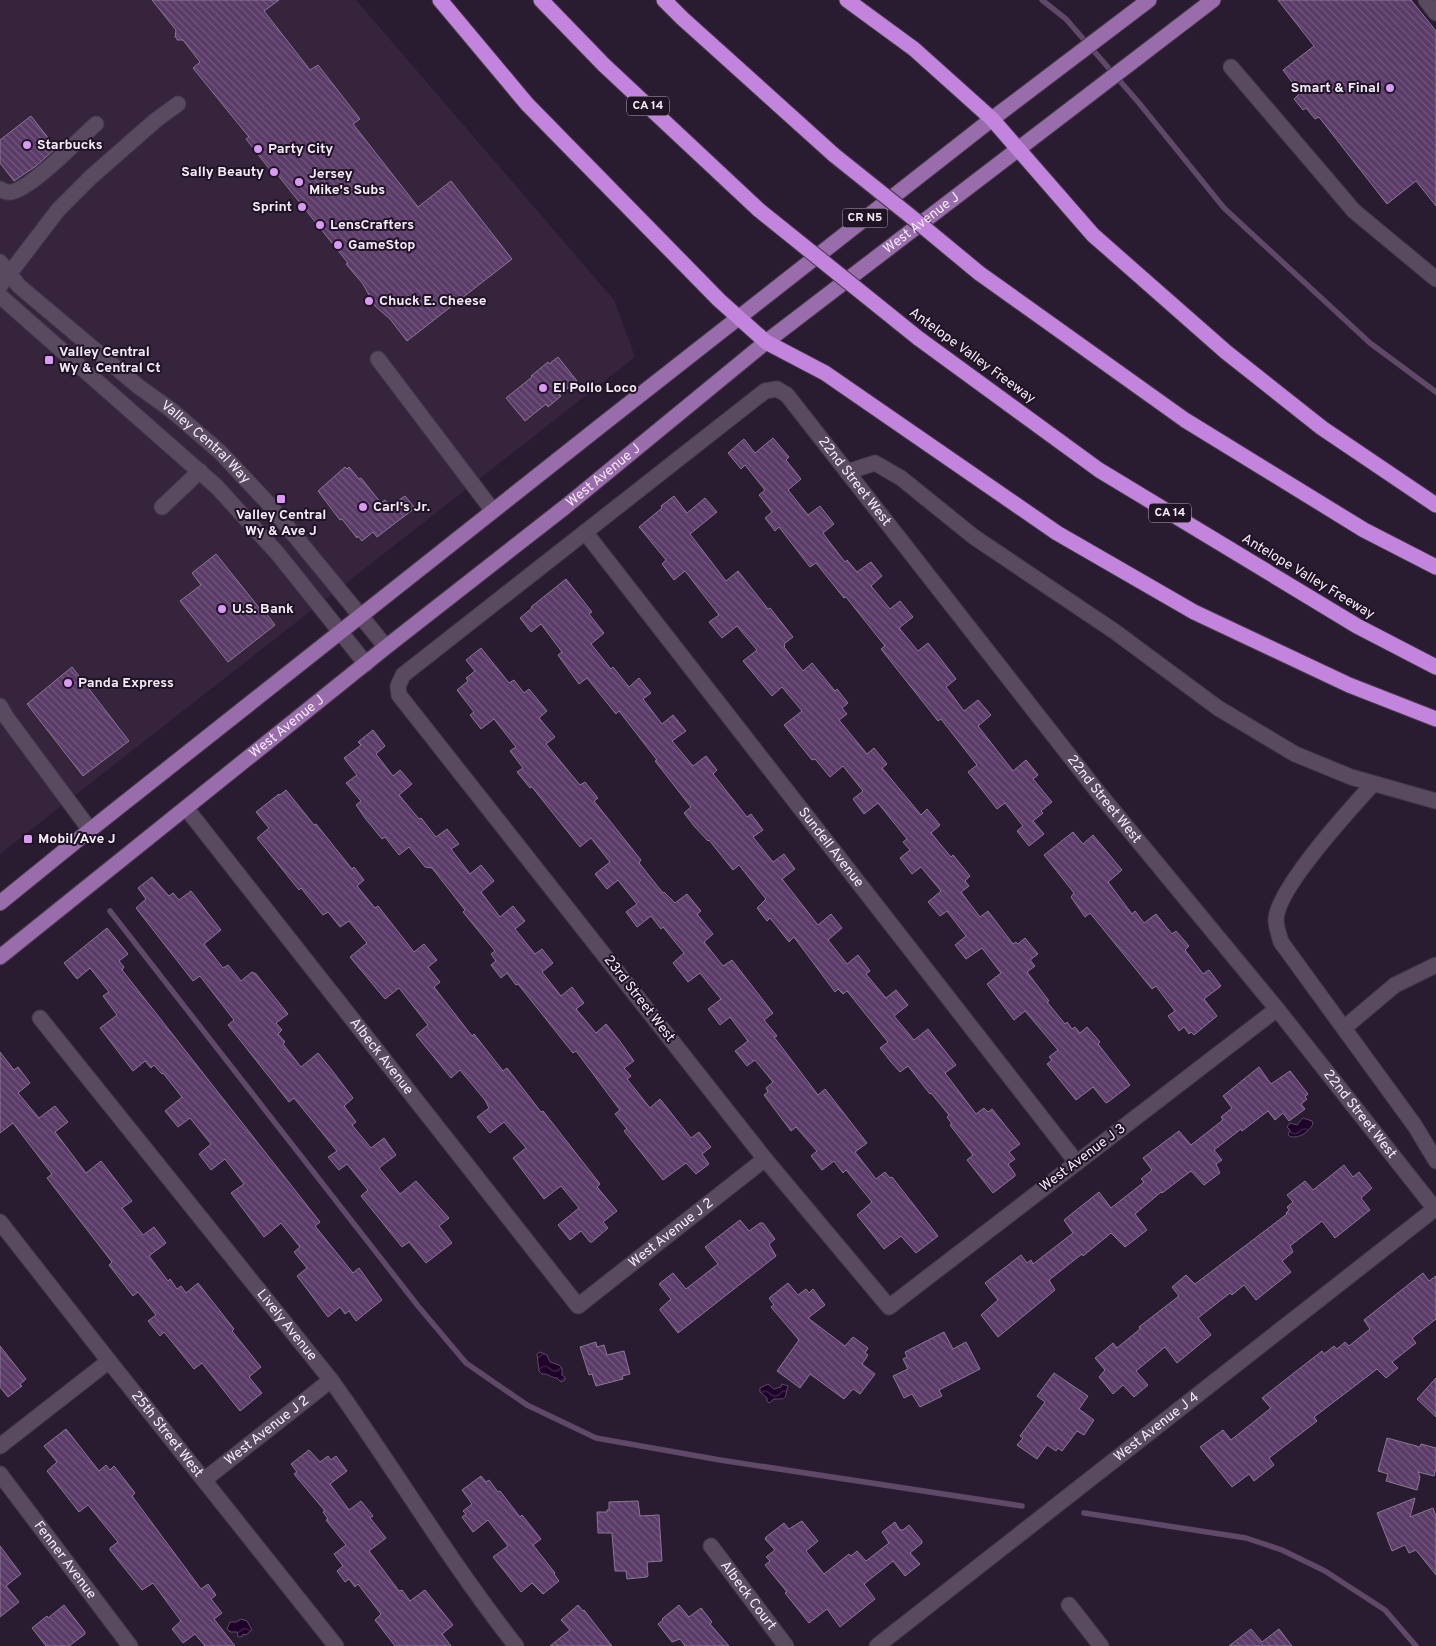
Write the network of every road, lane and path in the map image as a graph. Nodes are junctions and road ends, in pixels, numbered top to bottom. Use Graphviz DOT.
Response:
graph roads {
  1 [pos="440,0"];
  2 [pos="541,0"];
  3 [pos="664,0"];
  4 [pos="847,0"];
  5 [pos="1426,0"];
  6 [pos="1211,1"];
  7 [pos="1144,4"];
  8 [pos="1436,13"];
  9 [pos="1231,67"];
  10 [pos="178,104"];
  11 [pos="992,119"];
  12 [pos="96,124"];
  13 [pos="1017,148"];
  14 [pos="0,189"];
  15 [pos="3,274"];
  16 [pos="1436,279"];
  17 [pos="0,296"];
  18 [pos="739,318"];
  19 [pos="766,342"];
  20 [pos="378,359"];
  21 [pos="200,472"];
  22 [pos="847,472"];
  23 [pos="1436,505"];
  24 [pos="162,507"];
  25 [pos="493,511"];
  26 [pos="585,532"];
  27 [pos="1436,567"];
  28 [pos="360,616"];
  29 [pos="340,632"];
  30 [pos="386,647"];
  31 [pos="366,664"];
  32 [pos="1436,666"];
  33 [pos="0,706"];
  34 [pos="1436,719"];
  35 [pos="1373,784"];
  36 [pos="1436,801"];
  37 [pos="186,808"];
  38 [pos="90,830"];
  39 [pos="0,903"];
  40 [pos="0,957"];
  41 [pos="1436,965"];
  42 [pos="1277,1009"];
  43 [pos="40,1018"];
  44 [pos="1344,1028"];
  45 [pos="765,1159"];
  46 [pos="1436,1160"];
  47 [pos="1077,1163"];
  48 [pos="1435,1209"];
  49 [pos="0,1222"];
  50 [pos="578,1306"];
  51 [pos="889,1307"];
  52 [pos="109,1361"];
  53 [pos="331,1380"];
  54 [pos="0,1446"];
  55 [pos="0,1474"];
  56 [pos="204,1480"];
  57 [pos="711,1546"];
  58 [pos="1069,1605"];
  59 [pos="130,1646"];
  60 [pos="336,1646"];
  61 [pos="516,1646"];
  62 [pos="786,1646"];
  63 [pos="877,1646"];
  64 [pos="1101,1646"];
  1 -- 18 [label="highway"];
  2 -- 32 [label="highway, Antelope Valley Freeway / CA 14, bridge"];
  3 -- 27 [label="highway, bridge"];
  4 -- 11 [label="highway"];
  5 -- 8 [label="street"];
  6 -- 13 [label="main road, West Avenue J / CR N5"];
  7 -- 11 [label="main road, CR N5"];
  9 -- 16 [label="street"];
  10 -- 15 [label="street"];
  11 -- 13 [label="highway"];
  11 -- 18 [label="main road, CR N5"];
  12 -- 14 [label="street"];
  13 -- 19 [label="main road, West Avenue J / CR N5"];
  13 -- 23 [label="highway"];
  15 -- 28 [label="street, Valley Central Way"];
  17 -- 21 [label="street, Valley Central Way"];
  18 -- 19 [label="highway"];
  18 -- 25 [label="main road"];
  19 -- 30 [label="main road, West Avenue J"];
  19 -- 34 [label="highway"];
  20 -- 25 [label="street"];
  21 -- 24 [label="street"];
  21 -- 29 [label="street, Valley Central Way"];
  22 -- 26 [label="street, 22nd Street West"];
  22 -- 35 [label="street"];
  22 -- 42 [label="street, 22nd Street West"];
  25 -- 28 [label="main road"];
  26 -- 45 [label="street, 23rd Street West"];
  26 -- 47 [label="street, Sundell Avenue"];
  28 -- 29 [label="main road"];
  28 -- 30 [label="street, Valley Central Way"];
  29 -- 31 [label="street, Valley Central Way"];
  29 -- 38 [label="main road"];
  30 -- 31 [label="main road, West Avenue J"];
  31 -- 37 [label="main road, West Avenue J"];
  33 -- 38 [label="street"];
  35 -- 36 [label="street"];
  35 -- 44 [label="street"];
  37 -- 40 [label="main road, West Avenue J"];
  37 -- 50 [label="street, Albeck Avenue"];
  38 -- 39 [label="main road"];
  41 -- 44 [label="street"];
  42 -- 47 [label="street, West Avenue J 3"];
  42 -- 48 [label="street, 22nd Street West"];
  43 -- 53 [label="street, Lively Avenue"];
  44 -- 46 [label="street"];
  45 -- 50 [label="street, West Avenue J 2"];
  45 -- 51 [label="street, 23rd Street West"];
  47 -- 51 [label="street, West Avenue J 3"];
  48 -- 63 [label="street, West Avenue J 4"];
  49 -- 52 [label="street, 25th Street West"];
  52 -- 54 [label="street"];
  52 -- 56 [label="street, 25th Street West"];
  53 -- 56 [label="street, West Avenue J 2"];
  53 -- 61 [label="street, Lively Avenue"];
  55 -- 59 [label="street, Fenner Avenue"];
  56 -- 60 [label="street, 25th Street West"];
  57 -- 62 [label="street, Albeck Court"];
  58 -- 64 [label="street"];
}
